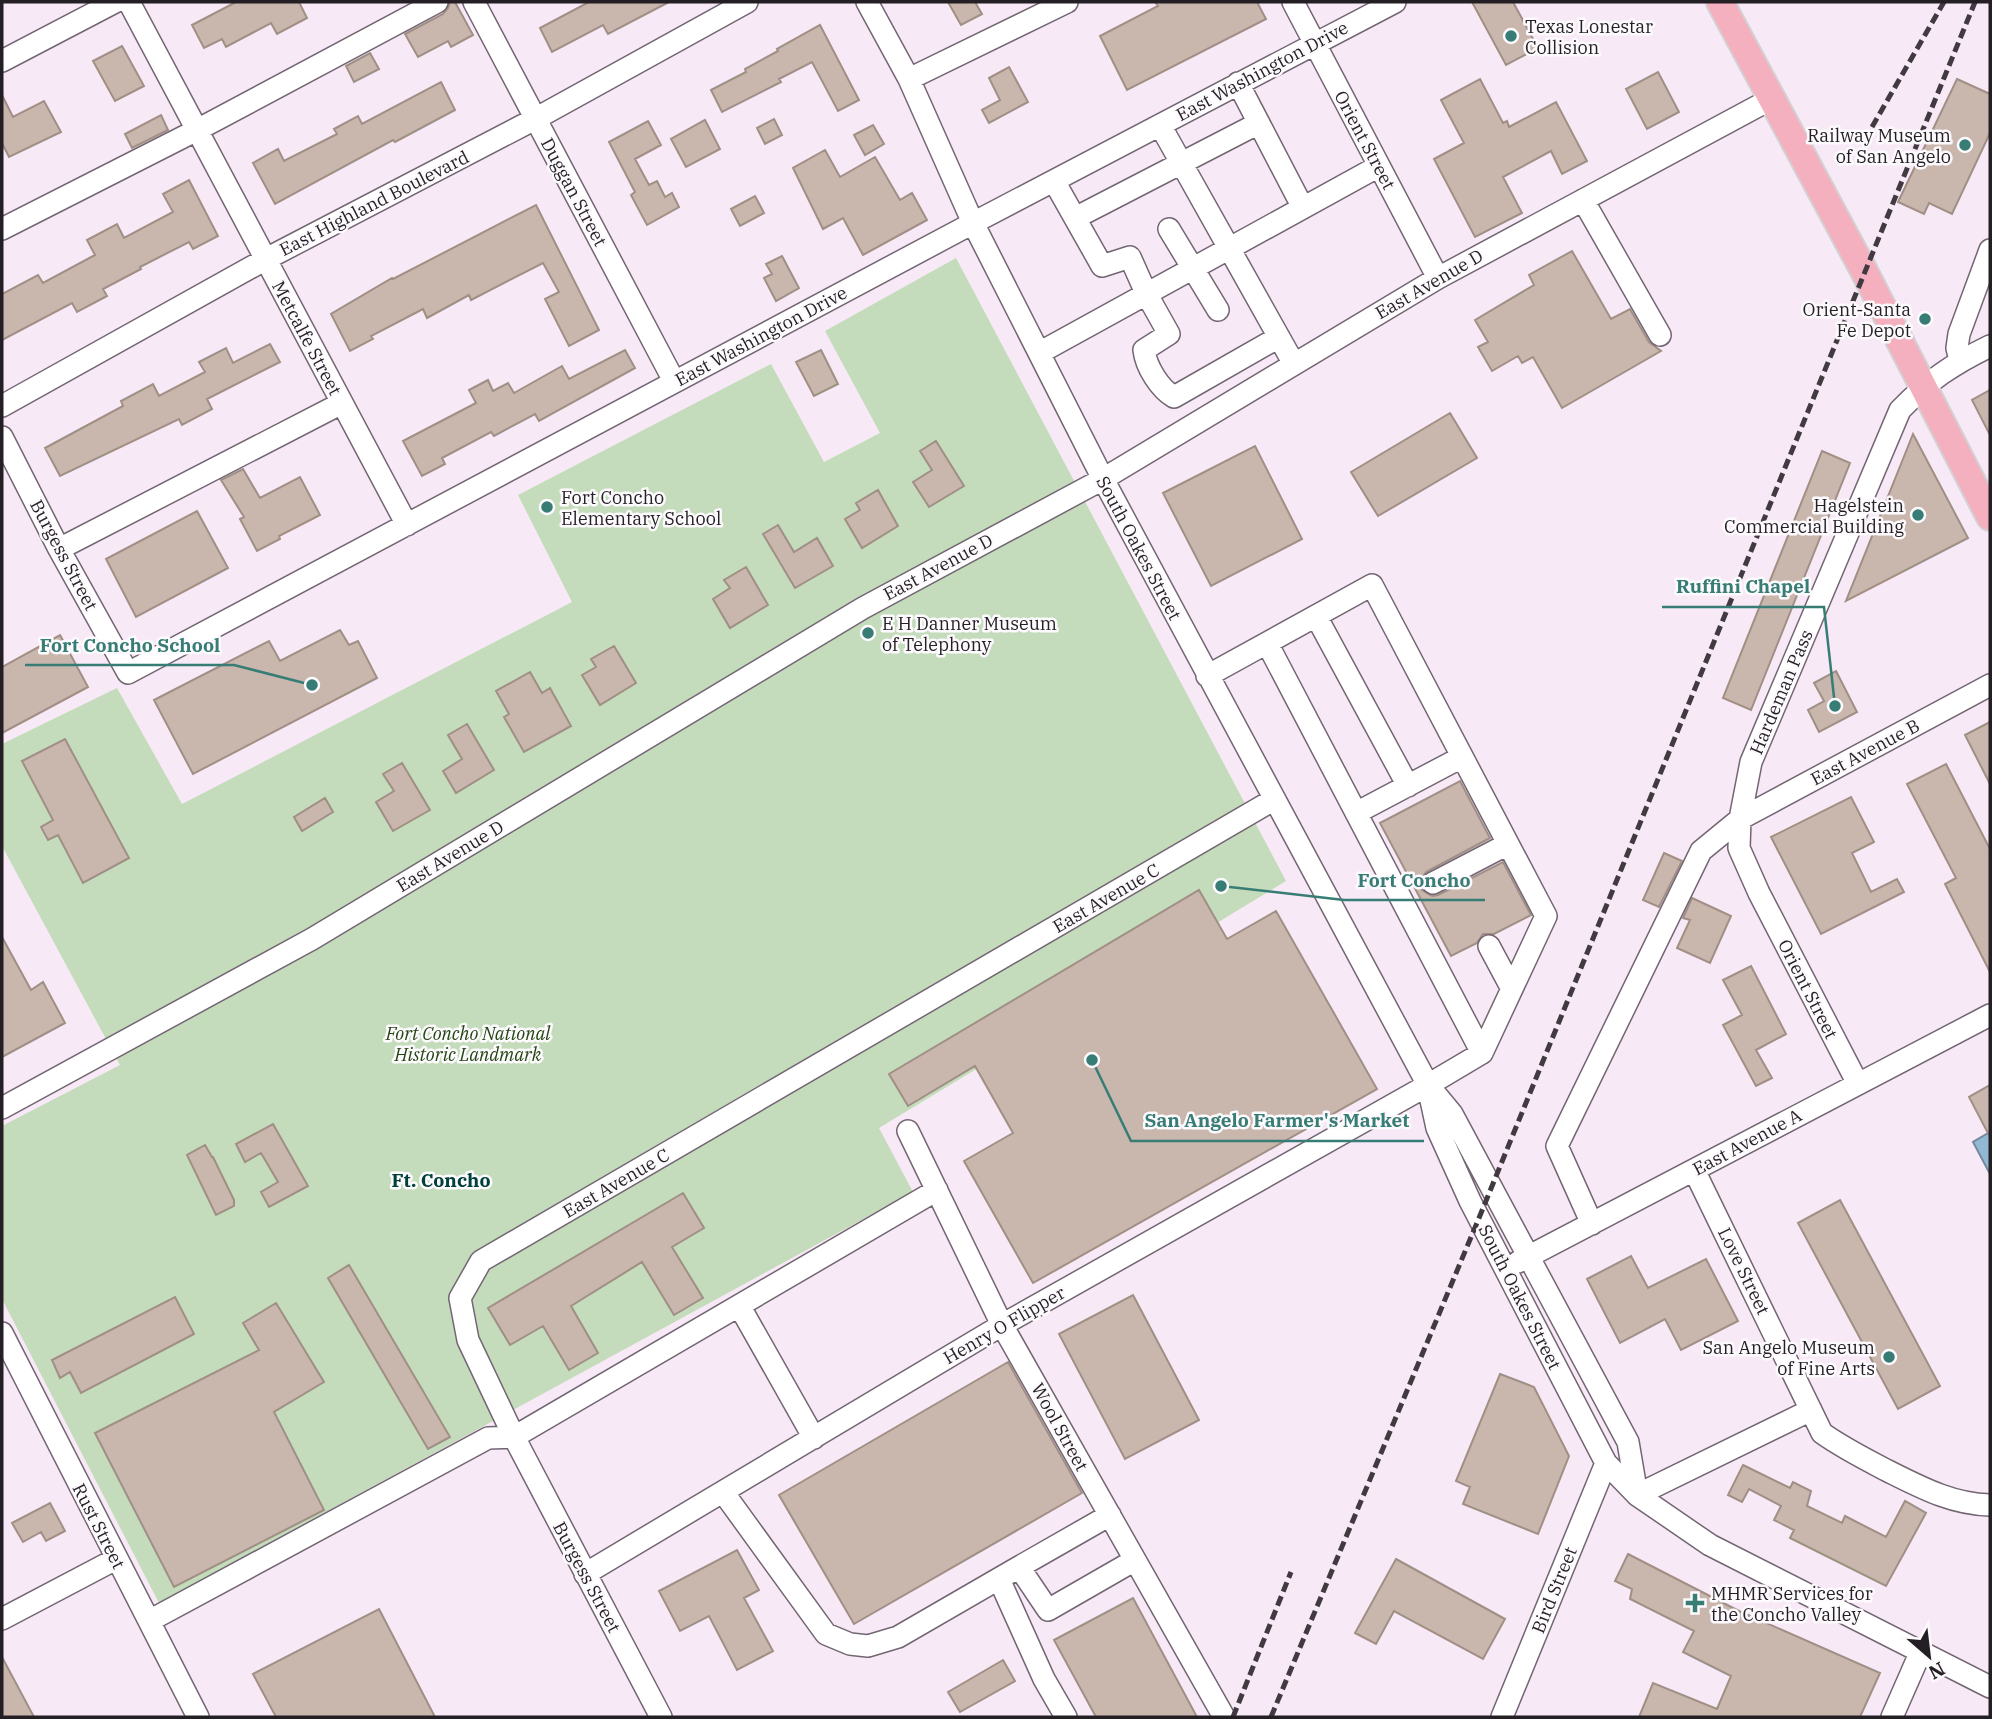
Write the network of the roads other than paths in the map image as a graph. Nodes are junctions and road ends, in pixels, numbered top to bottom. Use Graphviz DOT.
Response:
graph roads {
  1 [pos="115,2"];
  2 [pos="129,2"];
  3 [pos="437,2"];
  4 [pos="474,2"];
  5 [pos="747,2"];
  6 [pos="867,2"];
  7 [pos="1068,2"];
  8 [pos="1293,2"];
  9 [pos="1395,2"];
  10 [pos="1720,2"];
  11 [pos="1315,43"];
  12 [pos="2,61"];
  13 [pos="909,79"];
  14 [pos="1238,83"];
  15 [pos="1770,99"];
  16 [pos="535,120"];
  17 [pos="1259,123"];
  18 [pos="1160,125"];
  19 [pos="197,130"];
  20 [pos="1181,162"];
  21 [pos="1379,166"];
  22 [pos="1054,181"];
  23 [pos="1583,200"];
  24 [pos="1303,208"];
  25 [pos="1075,218"];
  26 [pos="973,223"];
  27 [pos="2,229"];
  28 [pos="1169,229"];
  29 [pos="1228,248"];
  30 [pos="1990,250"];
  31 [pos="266,259"];
  32 [pos="1193,267"];
  33 [pos="1438,278"];
  34 [pos="1146,293"];
  35 [pos="1218,310"];
  36 [pos="1660,335"];
  37 [pos="1279,337"];
  38 [pos="1990,346"];
  39 [pos="1039,353"];
  40 [pos="1960,361"];
  41 [pos="1294,364"];
  42 [pos="674,381"];
  43 [pos="1923,386"];
  44 [pos="1174,397"];
  45 [pos="342,403"];
  46 [pos="2,406"];
  47 [pos="1190,426"];
  48 [pos="2,437"];
  49 [pos="1103,479"];
  50 [pos="1990,517"];
  51 [pos="407,525"];
  52 [pos="59,549"];
  53 [pos="1316,616"];
  54 [pos="1267,643"];
  55 [pos="128,673"];
  56 [pos="1207,676"];
  57 [pos="1990,685"];
  58 [pos="1462,757"];
  59 [pos="1408,786"];
  60 [pos="1273,800"];
  61 [pos="1356,813"];
  62 [pos="1740,819"];
  63 [pos="1508,844"];
  64 [pos="1433,883"];
  65 [pos="1759,893"];
  66 [pos="1489,946"];
  67 [pos="1512,989"];
  68 [pos="1990,1015"];
  69 [pos="1482,1053"];
  70 [pos="1857,1084"];
  71 [pos="1428,1085"];
  72 [pos="2,1108"];
  73 [pos="908,1131"];
  74 [pos="1694,1170"];
  75 [pos="937,1190"];
  76 [pos="1592,1224"];
  77 [pos="1529,1256"];
  78 [pos="1504,1269"];
  79 [pos="740,1307"];
  80 [pos="1002,1325"];
  81 [pos="2,1333"];
  82 [pos="1811,1410"];
  83 [pos="514,1437"];
  84 [pos="814,1438"];
  85 [pos="1606,1463"];
  86 [pos="723,1492"];
  87 [pos="1637,1495"];
  88 [pos="1990,1505"];
  89 [pos="1110,1515"];
  90 [pos="116,1559"];
  91 [pos="1135,1560"];
  92 [pos="1019,1567"];
  93 [pos="585,1574"];
  94 [pos="999,1579"];
  95 [pos="2,1619"];
  96 [pos="149,1621"];
  97 [pos="1921,1651"];
  98 [pos="1990,1686"];
  99 [pos="198,1717"];
  100 [pos="661,1717"];
  101 [pos="1066,1717"];
  102 [pos="1224,1717"];
  103 [pos="1502,1717"];
  104 [pos="1892,1717"];
  1 -- 12 [label="street"];
  2 -- 19 [label="street, Metcalfe Street"];
  3 -- 19 [label="street"];
  4 -- 16 [label="street, Duggan Street"];
  5 -- 16 [label="street, East Highland Boulevard"];
  6 -- 13 [label="street, South Oakes Street"];
  7 -- 13 [label="street"];
  8 -- 11 [label="street, Orient Street"];
  9 -- 11 [label="street, East Washington Drive"];
  10 -- 15 [label="main road"];
  11 -- 14 [label="street, East Washington Drive"];
  11 -- 21 [label="street, Orient Street"];
  13 -- 26 [label="street, South Oakes Street"];
  14 -- 17 [label="street"];
  14 -- 18 [label="street, East Washington Drive"];
  15 -- 23 [label="street, East Avenue D"];
  15 -- 43 [label="main road"];
  16 -- 31 [label="street, East Highland Boulevard"];
  16 -- 42 [label="street, Duggan Street"];
  17 -- 20 [label="street"];
  17 -- 24 [label="street"];
  18 -- 20 [label="street"];
  18 -- 22 [label="street, East Washington Drive"];
  19 -- 27 [label="street"];
  19 -- 31 [label="street, Metcalfe Street"];
  20 -- 25 [label="street"];
  20 -- 29 [label="street"];
  21 -- 24 [label="street"];
  21 -- 33 [label="street, Orient Street"];
  22 -- 25 [label="street"];
  22 -- 26 [label="street, East Washington Drive"];
  23 -- 33 [label="street, East Avenue D"];
  23 -- 36 [label="street"];
  24 -- 29 [label="street"];
  25 -- 34 [label="street"];
  26 -- 39 [label="street, South Oakes Street"];
  26 -- 42 [label="street, East Washington Drive"];
  28 -- 32 [label="street"];
  29 -- 32 [label="street"];
  29 -- 37 [label="street"];
  30 -- 40 [label="street"];
  31 -- 45 [label="street, Metcalfe Street"];
  31 -- 46 [label="street, East Highland Boulevard"];
  32 -- 34 [label="street"];
  32 -- 35 [label="street"];
  33 -- 41 [label="street, East Avenue D"];
  34 -- 39 [label="street"];
  34 -- 44 [label="street"];
  37 -- 41 [label="street"];
  37 -- 44 [label="street"];
  38 -- 40 [label="street, Hardeman Pass"];
  39 -- 49 [label="street, South Oakes Street"];
  40 -- 43 [label="street, Hardeman Pass"];
  41 -- 47 [label="street, East Avenue D"];
  42 -- 51 [label="street, East Washington Drive"];
  43 -- 50 [label="main road"];
  43 -- 62 [label="street, Hardeman Pass"];
  44 -- 47 [label="street"];
  45 -- 51 [label="street, Metcalfe Street"];
  45 -- 52 [label="street"];
  47 -- 49 [label="street, East Avenue D"];
  48 -- 52 [label="street, Burgess Street"];
  49 -- 56 [label="street, South Oakes Street"];
  49 -- 72 [label="street, East Avenue D"];
  51 -- 55 [label="street, East Washington Drive"];
  52 -- 55 [label="street, Burgess Street"];
  53 -- 54 [label="street"];
  53 -- 58 [label="street"];
  53 -- 59 [label="street"];
  54 -- 56 [label="street"];
  54 -- 61 [label="street"];
  56 -- 60 [label="street, South Oakes Street"];
  57 -- 62 [label="street, East Avenue B"];
  58 -- 59 [label="street"];
  58 -- 63 [label="street"];
  59 -- 61 [label="street"];
  60 -- 71 [label="street, South Oakes Street"];
  60 -- 83 [label="street, East Avenue C"];
  61 -- 69 [label="street"];
  62 -- 65 [label="street, Hardeman Pass"];
  62 -- 76 [label="street, East Avenue B"];
  63 -- 64 [label="street"];
  63 -- 67 [label="street"];
  65 -- 70 [label="street, Orient Street"];
  66 -- 67 [label="street"];
  67 -- 69 [label="street"];
  68 -- 70 [label="street, East Avenue A"];
  69 -- 71 [label="street, Henry O Flipper"];
  70 -- 74 [label="street, East Avenue A"];
  71 -- 77 [label="street, South Oakes Street"];
  71 -- 78 [label="street, South Oakes Street"];
  71 -- 80 [label="street, Henry O Flipper"];
  73 -- 75 [label="street, Wool Street"];
  74 -- 76 [label="street, East Avenue A"];
  74 -- 82 [label="street, Love Street"];
  75 -- 79 [label="street"];
  75 -- 80 [label="street, Wool Street"];
  76 -- 77 [label="street, East Avenue A"];
  77 -- 78 [label="street, East Avenue A"];
  77 -- 87 [label="street, South Oakes Street"];
  78 -- 85 [label="street, South Oakes Street"];
  79 -- 83 [label="street"];
  79 -- 84 [label="street"];
  80 -- 84 [label="street, Henry O Flipper"];
  80 -- 89 [label="street, Wool Street"];
  81 -- 90 [label="street, Rust Street"];
  82 -- 87 [label="street"];
  82 -- 88 [label="street, Love Street"];
  83 -- 93 [label="street, Burgess Street"];
  83 -- 96 [label="street"];
  84 -- 86 [label="street, Henry O Flipper"];
  85 -- 87 [label="street, South Oakes Street"];
  85 -- 103 [label="street, Bird Street"];
  86 -- 93 [label="street, Henry O Flipper"];
  86 -- 94 [label="street"];
  87 -- 97 [label="street, South Oakes Street"];
  89 -- 91 [label="street, Wool Street"];
  89 -- 92 [label="street"];
  90 -- 95 [label="street"];
  90 -- 96 [label="street, Rust Street"];
  91 -- 92 [label="street"];
  91 -- 102 [label="street, Wool Street"];
  92 -- 94 [label="street"];
  93 -- 100 [label="street, Burgess Street"];
  94 -- 101 [label="street"];
  96 -- 99 [label="street, Rust Street"];
  97 -- 98 [label="street, South Oakes Street"];
  97 -- 104 [label="street"];
}
